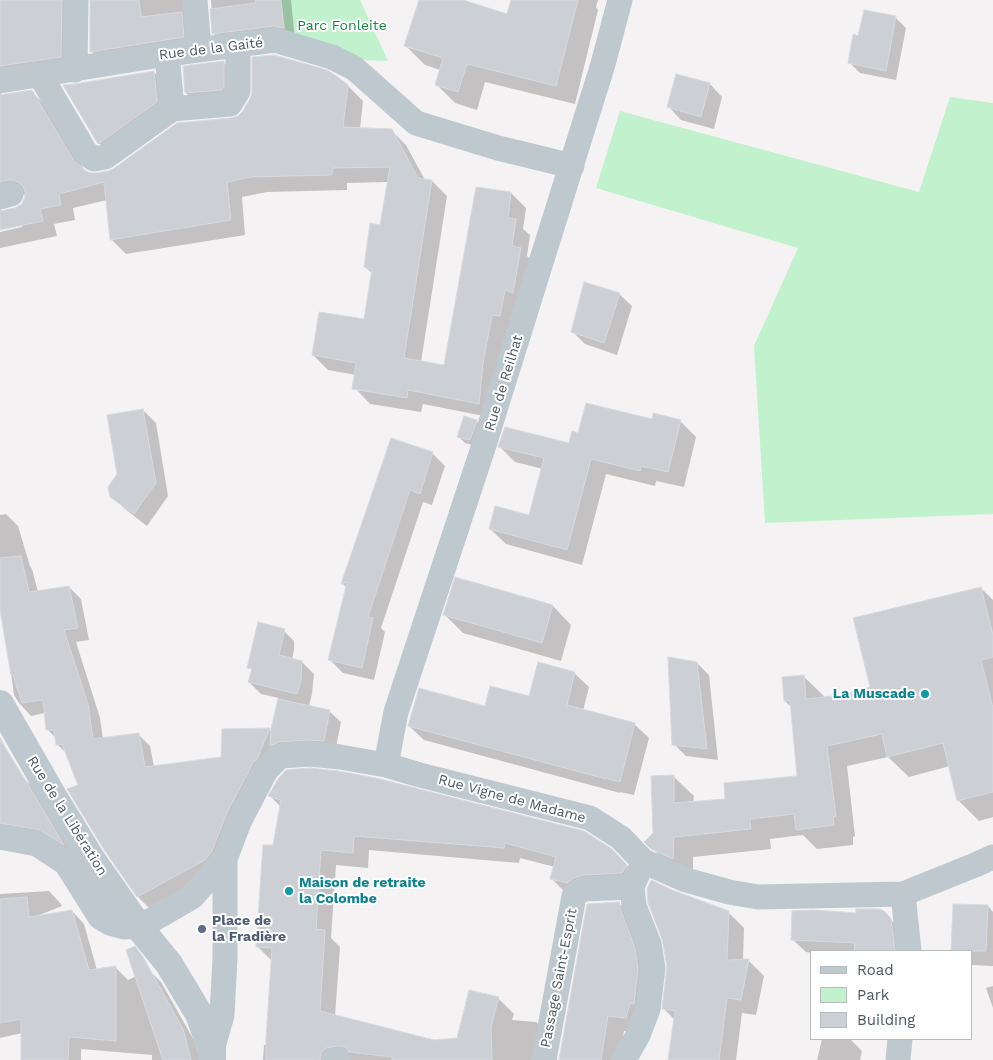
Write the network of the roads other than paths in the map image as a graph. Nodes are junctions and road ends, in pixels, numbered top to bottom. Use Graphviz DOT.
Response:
graph roads {
  1 [pos="76,0"];
  2 [pos="195,0"];
  3 [pos="620,0"];
  4 [pos="238,45"];
  5 [pos="199,50"];
  6 [pos="167,54"];
  7 [pos="74,70"];
  8 [pos="40,74"];
  9 [pos="0,81"];
  10 [pos="172,109"];
  11 [pos="572,166"];
  12 [pos="0,704"];
  13 [pos="386,765"];
  14 [pos="0,837"];
  15 [pos="993,857"];
  16 [pos="224,859"];
  17 [pos="643,861"];
  18 [pos="632,887"];
  19 [pos="903,894"];
  20 [pos="138,926"];
  21 [pos="909,950"];
  22 [pos="900,1040"];
  23 [pos="212,1055"];
  24 [pos="334,1060"];
  25 [pos="338,1060"];
  26 [pos="544,1060"];
  27 [pos="624,1060"];
  28 [pos="898,1060"];
  1 -- 7 [label="street"];
  2 -- 5 [label="street"];
  3 -- 11 [label="street, Rue de Reilhat"];
  4 -- 5 [label="street, Rue de la Gaité"];
  4 -- 10 [label="street"];
  4 -- 11 [label="street, Rue de la Gaité"];
  5 -- 6 [label="street, Rue de la Gaité"];
  6 -- 7 [label="street, Rue de la Gaité"];
  6 -- 10 [label="street"];
  7 -- 8 [label="street, Rue de la Gaité"];
  8 -- 9 [label="street, Rue de la Gaité"];
  8 -- 10 [label="street"];
  11 -- 13 [label="street, Rue de Reilhat"];
  12 -- 20 [label="street, Rue de la Libération"];
  13 -- 16 [label="street, Rue Vigne de Madame"];
  13 -- 17 [label="street, Rue Vigne de Madame"];
  14 -- 20 [label="street"];
  15 -- 19 [label="street"];
  16 -- 20 [label="street"];
  16 -- 23 [label="street"];
  17 -- 18 [label="street"];
  17 -- 19 [label="street, Rue Vigne de Madame"];
  18 -- 26 [label="street, Passage Saint-Esprit"];
  18 -- 27 [label="street"];
  19 -- 21 [label="street"];
  20 -- 23 [label="street"];
  22 -- 28 [label="street"];
  24 -- 25 [label="street"];
}
